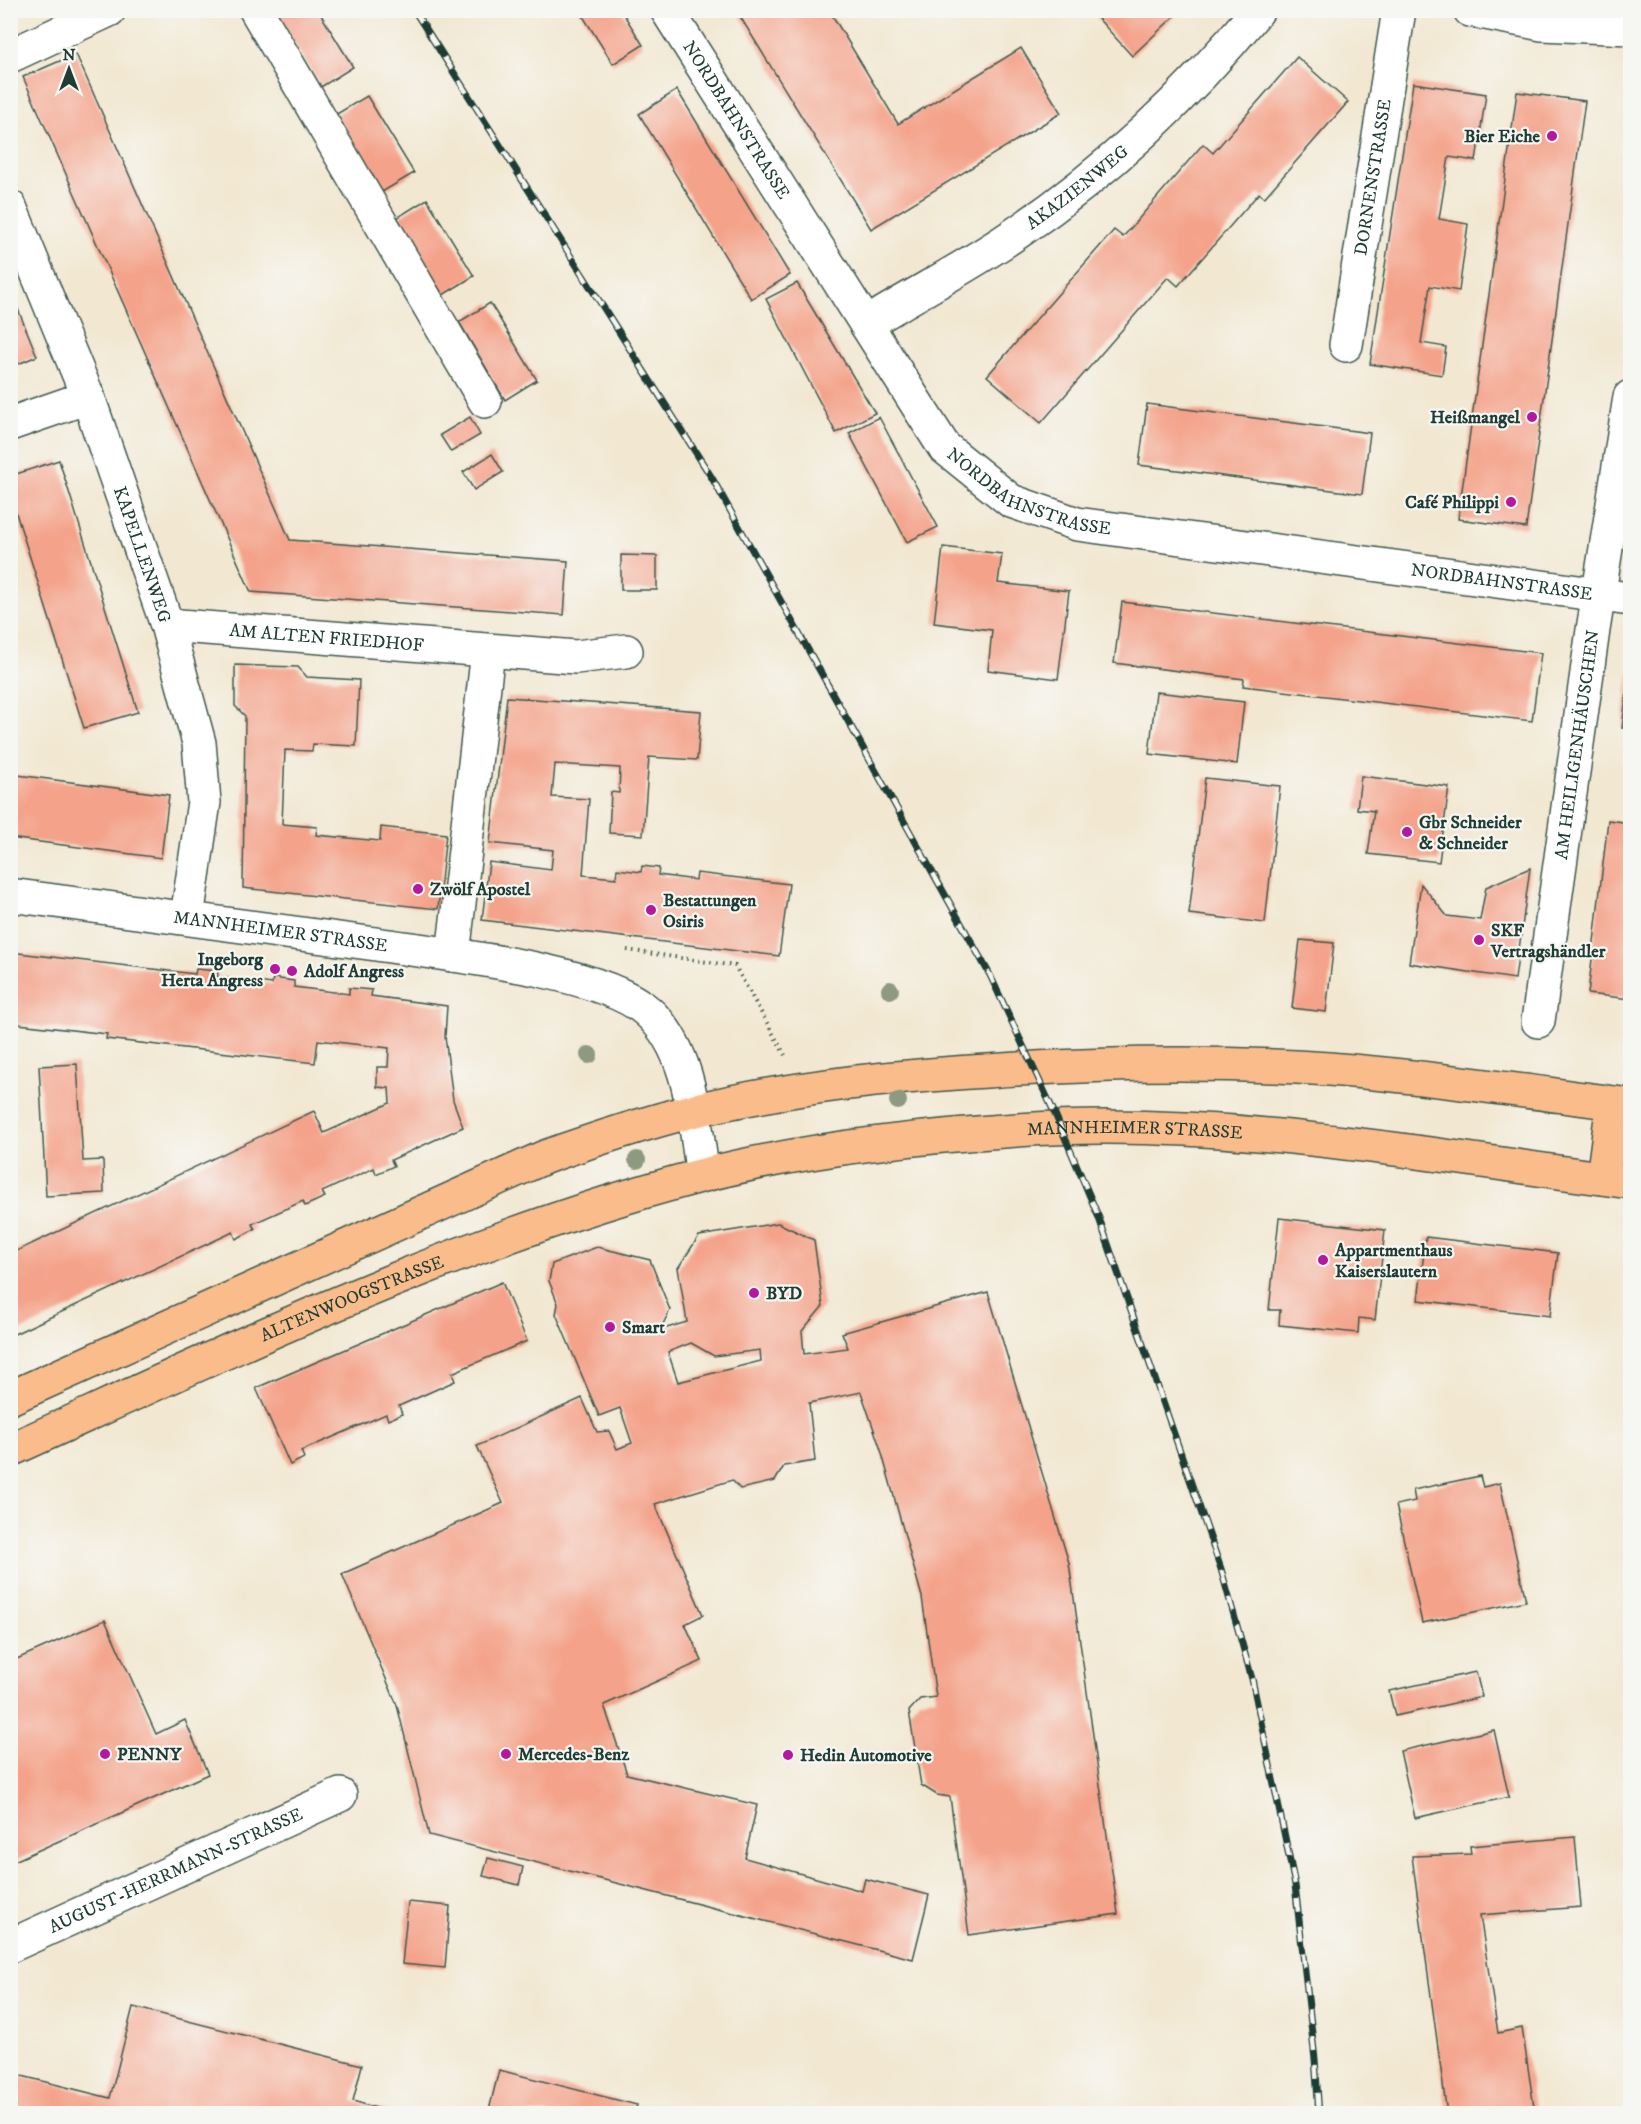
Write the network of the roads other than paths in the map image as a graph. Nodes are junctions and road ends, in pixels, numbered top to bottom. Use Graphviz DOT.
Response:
graph roads {
  1 [pos="109,10"];
  2 [pos="256,10"];
  3 [pos="667,10"];
  4 [pos="1258,10"];
  5 [pos="1399,10"];
  6 [pos="1470,10"];
  7 [pos="1630,28"];
  8 [pos="10,56"];
  9 [pos="10,207"];
  10 [pos="866,324"];
  11 [pos="1346,345"];
  12 [pos="88,397"];
  13 [pos="1630,397"];
  14 [pos="484,401"];
  15 [pos="10,424"];
  16 [pos="1615,597"];
  17 [pos="167,625"];
  18 [pos="488,651"];
  19 [pos="626,651"];
  20 [pos="10,895"];
  21 [pos="187,917"];
  22 [pos="453,955"];
  23 [pos="1538,1021"];
  24 [pos="1622,1104"];
  25 [pos="693,1111"];
  26 [pos="703,1175"];
  27 [pos="1617,1180"];
  28 [pos="10,1398"];
  29 [pos="10,1450"];
  30 [pos="340,1795"];
  31 [pos="10,1946"];
  1 -- 8 [label="street"];
  2 -- 14 [label="street"];
  3 -- 10 [label="street, NORDBAHNSTRASSE"];
  4 -- 10 [label="street, AKAZIENWEG"];
  5 -- 11 [label="street, DORNENSTRASSE"];
  6 -- 7 [label="street"];
  9 -- 12 [label="street, KAPELLENWEG"];
  10 -- 16 [label="street, NORDBAHNSTRASSE"];
  12 -- 15 [label="street"];
  12 -- 17 [label="street, KAPELLENWEG"];
  13 -- 16 [label="street, AM HEILIGENHÄUSCHEN"];
  16 -- 23 [label="street, AM HEILIGENHÄUSCHEN"];
  17 -- 18 [label="street, AM ALTEN FRIEDHOF"];
  17 -- 21 [label="street, KAPELLENWEG"];
  18 -- 19 [label="street, AM ALTEN FRIEDHOF"];
  18 -- 22 [label="street"];
  20 -- 21 [label="street, MANNHEIMER STRASSE"];
  21 -- 22 [label="street, MANNHEIMER STRASSE"];
  22 -- 25 [label="street, MANNHEIMER STRASSE"];
  24 -- 25 [label="main road"];
  24 -- 27 [label="main road"];
  25 -- 26 [label="street, MANNHEIMER STRASSE"];
  25 -- 28 [label="main road"];
  26 -- 27 [label="main road, MANNHEIMER STRASSE"];
  26 -- 29 [label="main road, ALTENWOOGSTRASSE"];
  30 -- 31 [label="street, AUGUST-HERRMANN-STRASSE"];
}
